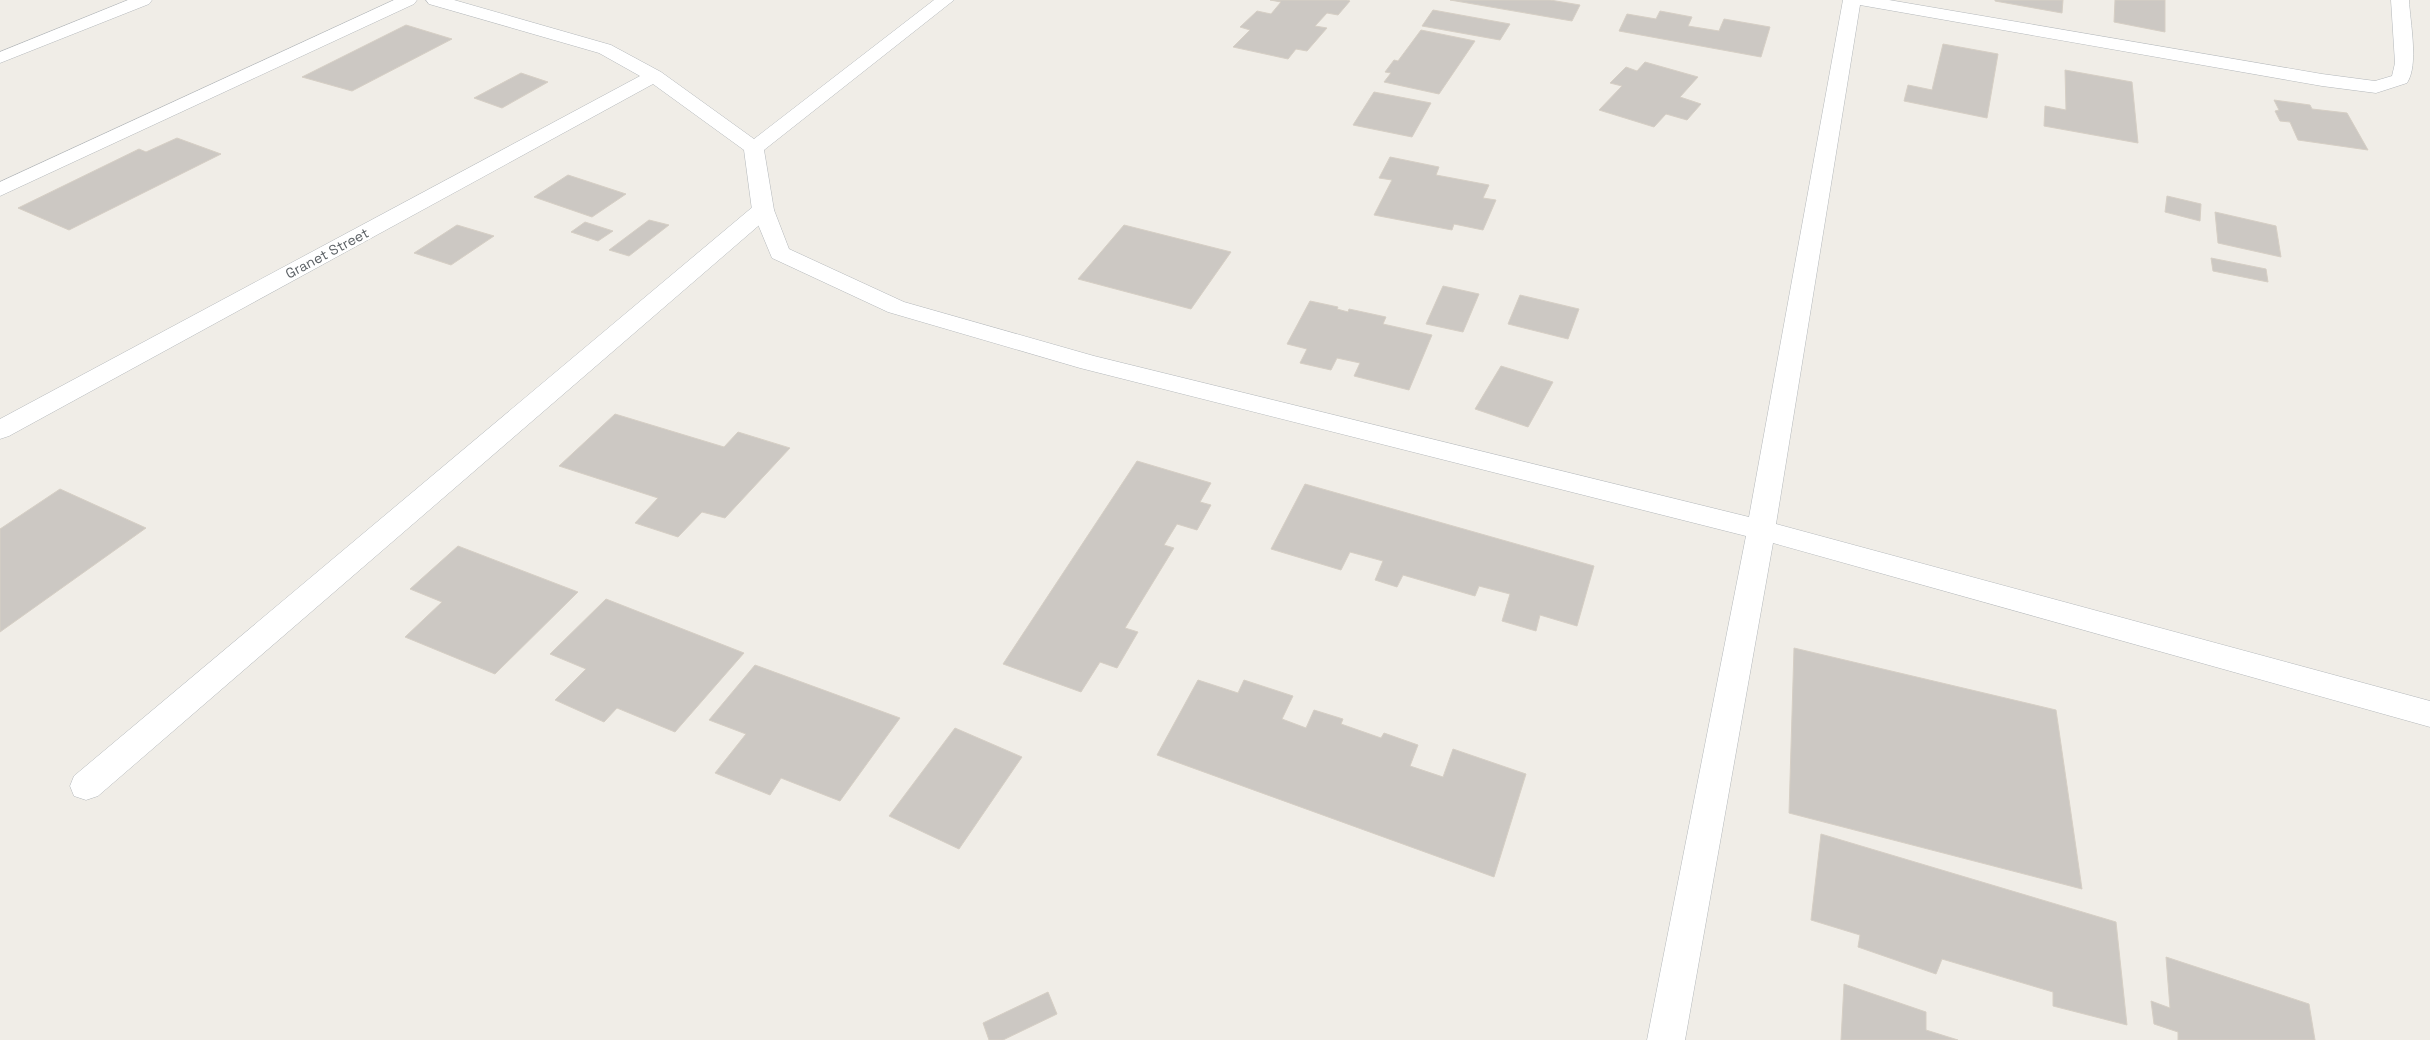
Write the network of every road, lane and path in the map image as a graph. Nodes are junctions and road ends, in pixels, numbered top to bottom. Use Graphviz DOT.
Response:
graph roads {
  1 [pos="143,0"];
  2 [pos="408,0"];
  3 [pos="435,0"];
  4 [pos="945,0"];
  5 [pos="1852,0"];
  6 [pos="1859,0"];
  7 [pos="2400,0"];
  8 [pos="0,58"];
  9 [pos="654,76"];
  10 [pos="754,148"];
  11 [pos="0,190"];
  12 [pos="763,210"];
  13 [pos="0,430"];
  14 [pos="1761,530"];
  15 [pos="2430,714"];
  16 [pos="86,786"];
  17 [pos="1666,1040"];
  1 -- 8 [label="street"];
  2 -- 11 [label="street"];
  3 -- 9 [label="street"];
  4 -- 10 [label="street"];
  5 -- 14 [label="street"];
  6 -- 7 [label="street"];
  9 -- 10 [label="street"];
  9 -- 13 [label="street, Granet Street"];
  10 -- 12 [label="street"];
  12 -- 14 [label="street"];
  12 -- 16 [label="street"];
  14 -- 15 [label="street"];
  14 -- 17 [label="street"];
}
